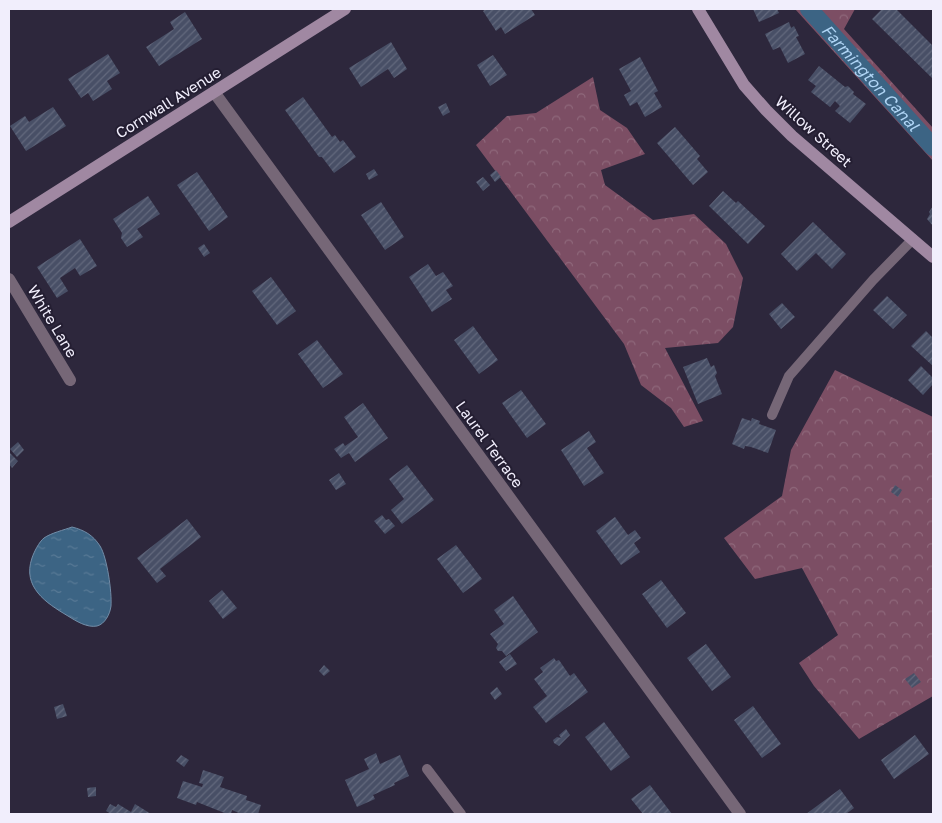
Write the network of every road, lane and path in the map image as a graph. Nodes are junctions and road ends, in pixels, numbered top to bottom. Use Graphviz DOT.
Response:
graph roads {
  1 [pos="345,9"];
  2 [pos="698,9"];
  3 [pos="214,92"];
  4 [pos="9,222"];
  5 [pos="913,239"];
  6 [pos="933,257"];
  7 [pos="9,279"];
  8 [pos="70,380"];
  9 [pos="772,415"];
  10 [pos="426,769"];
  11 [pos="461,814"];
  12 [pos="740,814"];
  1 -- 3 [label="street, Cornwall Avenue"];
  2 -- 5 [label="street, Willow Street"];
  3 -- 4 [label="street, Cornwall Avenue"];
  3 -- 12 [label="street, Laurel Terrace"];
  5 -- 6 [label="street, Willow Street"];
  5 -- 9 [label="lane"];
  7 -- 8 [label="street, White Lane"];
  10 -- 11 [label="lane"];
}
